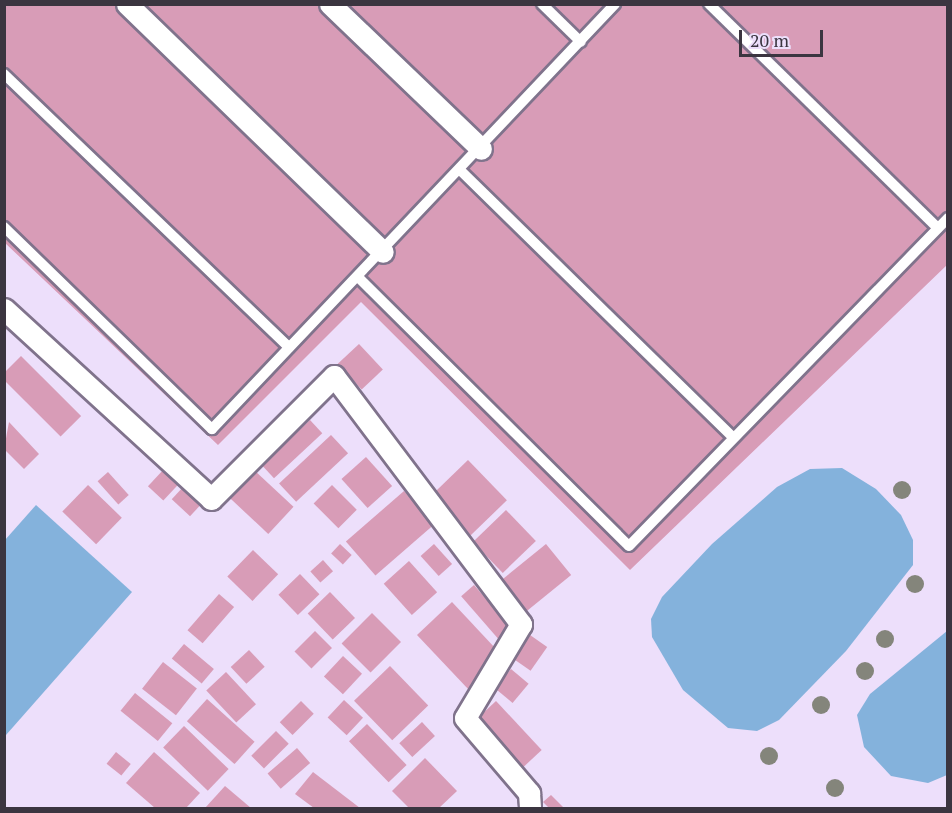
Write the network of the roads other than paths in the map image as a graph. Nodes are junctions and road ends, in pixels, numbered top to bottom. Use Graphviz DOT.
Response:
graph roads {
  1 [pos="127,4"];
  2 [pos="330,4"];
  3 [pos="543,4"];
  4 [pos="615,4"];
  5 [pos="709,4"];
  6 [pos="581,42"];
  7 [pos="4,74"];
  8 [pos="481,149"];
  9 [pos="460,171"];
  10 [pos="948,218"];
  11 [pos="4,227"];
  12 [pos="938,228"];
  13 [pos="384,252"];
  14 [pos="359,278"];
  15 [pos="4,309"];
  16 [pos="289,347"];
  17 [pos="734,437"];
  18 [pos="530,808"];
  1 -- 13 [label="street"];
  2 -- 8 [label="street"];
  3 -- 6 [label="lane"];
  4 -- 6 [label="lane"];
  5 -- 12 [label="lane"];
  6 -- 8 [label="lane"];
  7 -- 16 [label="lane"];
  8 -- 9 [label="lane"];
  9 -- 13 [label="lane"];
  9 -- 17 [label="lane"];
  10 -- 12 [label="lane"];
  11 -- 16 [label="lane"];
  12 -- 17 [label="lane"];
  13 -- 14 [label="lane"];
  14 -- 16 [label="lane"];
  14 -- 17 [label="lane"];
  15 -- 18 [label="street"];
}
